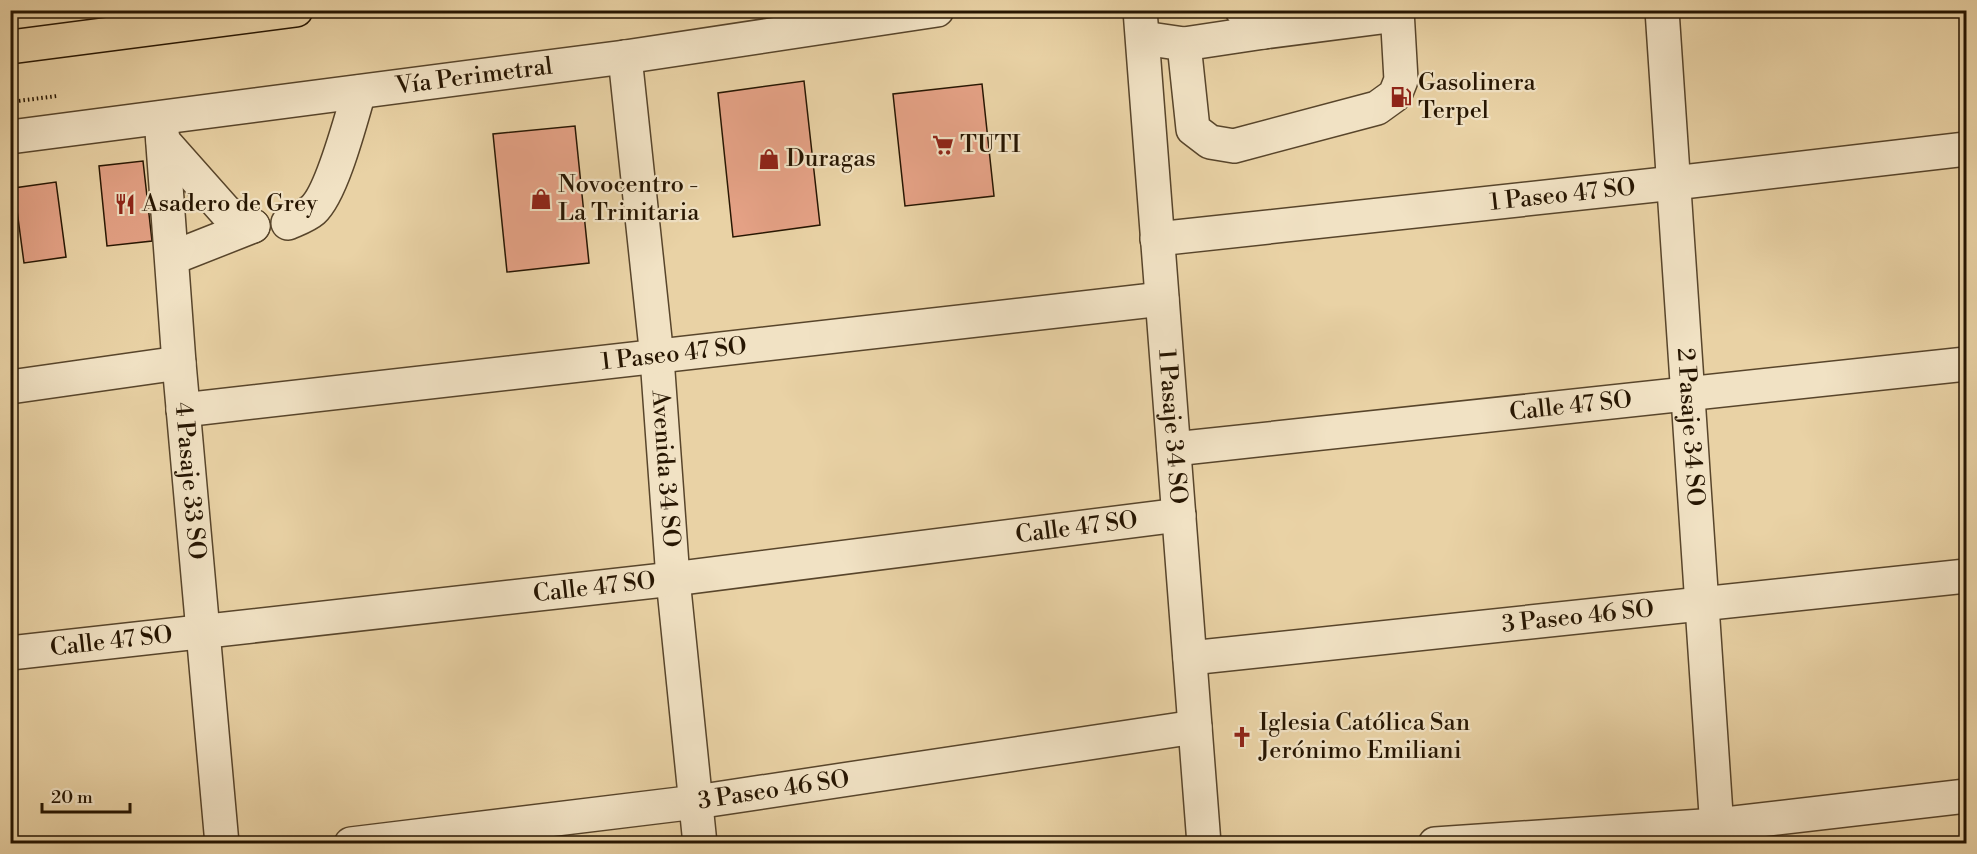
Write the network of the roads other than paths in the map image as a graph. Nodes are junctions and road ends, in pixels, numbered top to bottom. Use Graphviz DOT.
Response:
graph roads {
  1 [pos="296,10"];
  2 [pos="937,10"];
  3 [pos="1662,10"];
  4 [pos="1397,13"];
  5 [pos="1253,21"];
  6 [pos="1141,24"];
  7 [pos="1184,44"];
  8 [pos="10,47"];
  9 [pos="625,57"];
  10 [pos="359,92"];
  11 [pos="162,130"];
  12 [pos="10,137"];
  13 [pos="1966,149"];
  14 [pos="1674,183"];
  15 [pos="288,223"];
  16 [pos="1157,239"];
  17 [pos="171,258"];
  18 [pos="1162,299"];
  19 [pos="657,358"];
  20 [pos="179,363"];
  21 [pos="1966,364"];
  22 [pos="10,387"];
  23 [pos="1688,393"];
  24 [pos="183,410"];
  25 [pos="1174,449"];
  26 [pos="1179,515"];
  27 [pos="1966,576"];
  28 [pos="673,579"];
  29 [pos="1702,603"];
  30 [pos="203,630"];
  31 [pos="10,653"];
  32 [pos="1190,658"];
  33 [pos="1195,727"];
  34 [pos="1966,796"];
  35 [pos="696,802"];
  36 [pos="1718,834"];
  37 [pos="222,843"];
  38 [pos="351,843"];
  39 [pos="700,843"];
  40 [pos="1204,843"];
  41 [pos="1435,843"];
  1 -- 8 [label="highway"];
  2 -- 9 [label="street, Vía Perimetral"];
  3 -- 14 [label="street, 2 Pasaje 34 SO"];
  4 -- 5 [label="street"];
  4 -- 7 [label="street"];
  5 -- 7 [label="street"];
  6 -- 7 [label="street"];
  6 -- 16 [label="street, 1 Pasaje 34 SO"];
  9 -- 10 [label="street, Vía Perimetral"];
  9 -- 19 [label="street, Avenida 34 SO"];
  10 -- 11 [label="street, Vía Perimetral"];
  10 -- 15 [label="street"];
  11 -- 12 [label="street, Vía Perimetral"];
  11 -- 17 [label="street, 4 Pasaje 33 SO"];
  11 -- 17 [label="street"];
  13 -- 14 [label="street, 1 Paseo 47 SO"];
  14 -- 16 [label="street, 1 Paseo 47 SO"];
  14 -- 23 [label="street, 2 Pasaje 34 SO"];
  16 -- 18 [label="street, 1 Pasaje 34 SO"];
  17 -- 20 [label="street, 4 Pasaje 33 SO"];
  18 -- 19 [label="street, 1 Paseo 47 SO"];
  18 -- 25 [label="street, 1 Pasaje 34 SO"];
  19 -- 24 [label="street, 1 Paseo 47 SO"];
  19 -- 28 [label="street, Avenida 34 SO"];
  20 -- 22 [label="street"];
  20 -- 24 [label="street, 4 Pasaje 33 SO"];
  21 -- 23 [label="street, Calle 47 SO"];
  23 -- 25 [label="street, Calle 47 SO"];
  23 -- 29 [label="street, 2 Pasaje 34 SO"];
  24 -- 30 [label="street, 4 Pasaje 33 SO"];
  25 -- 26 [label="street, 1 Pasaje 34 SO"];
  26 -- 28 [label="street, Calle 47 SO"];
  26 -- 32 [label="street, 1 Pasaje 34 SO"];
  27 -- 29 [label="street, 3 Paseo 46 SO"];
  28 -- 30 [label="street, Calle 47 SO"];
  28 -- 35 [label="street, Avenida 34 SO"];
  29 -- 32 [label="street, 3 Paseo 46 SO"];
  29 -- 36 [label="street, 2 Pasaje 34 SO"];
  30 -- 31 [label="street, Calle 47 SO"];
  30 -- 37 [label="street, 4 Pasaje 33 SO"];
  32 -- 33 [label="street, 1 Pasaje 34 SO"];
  33 -- 35 [label="street, 3 Paseo 46 SO"];
  33 -- 40 [label="street, 1 Pasaje 34 SO"];
  34 -- 36 [label="street"];
  35 -- 38 [label="street, 3 Paseo 46 SO"];
  35 -- 39 [label="street, Avenida 34 SO"];
  36 -- 41 [label="street"];
}
